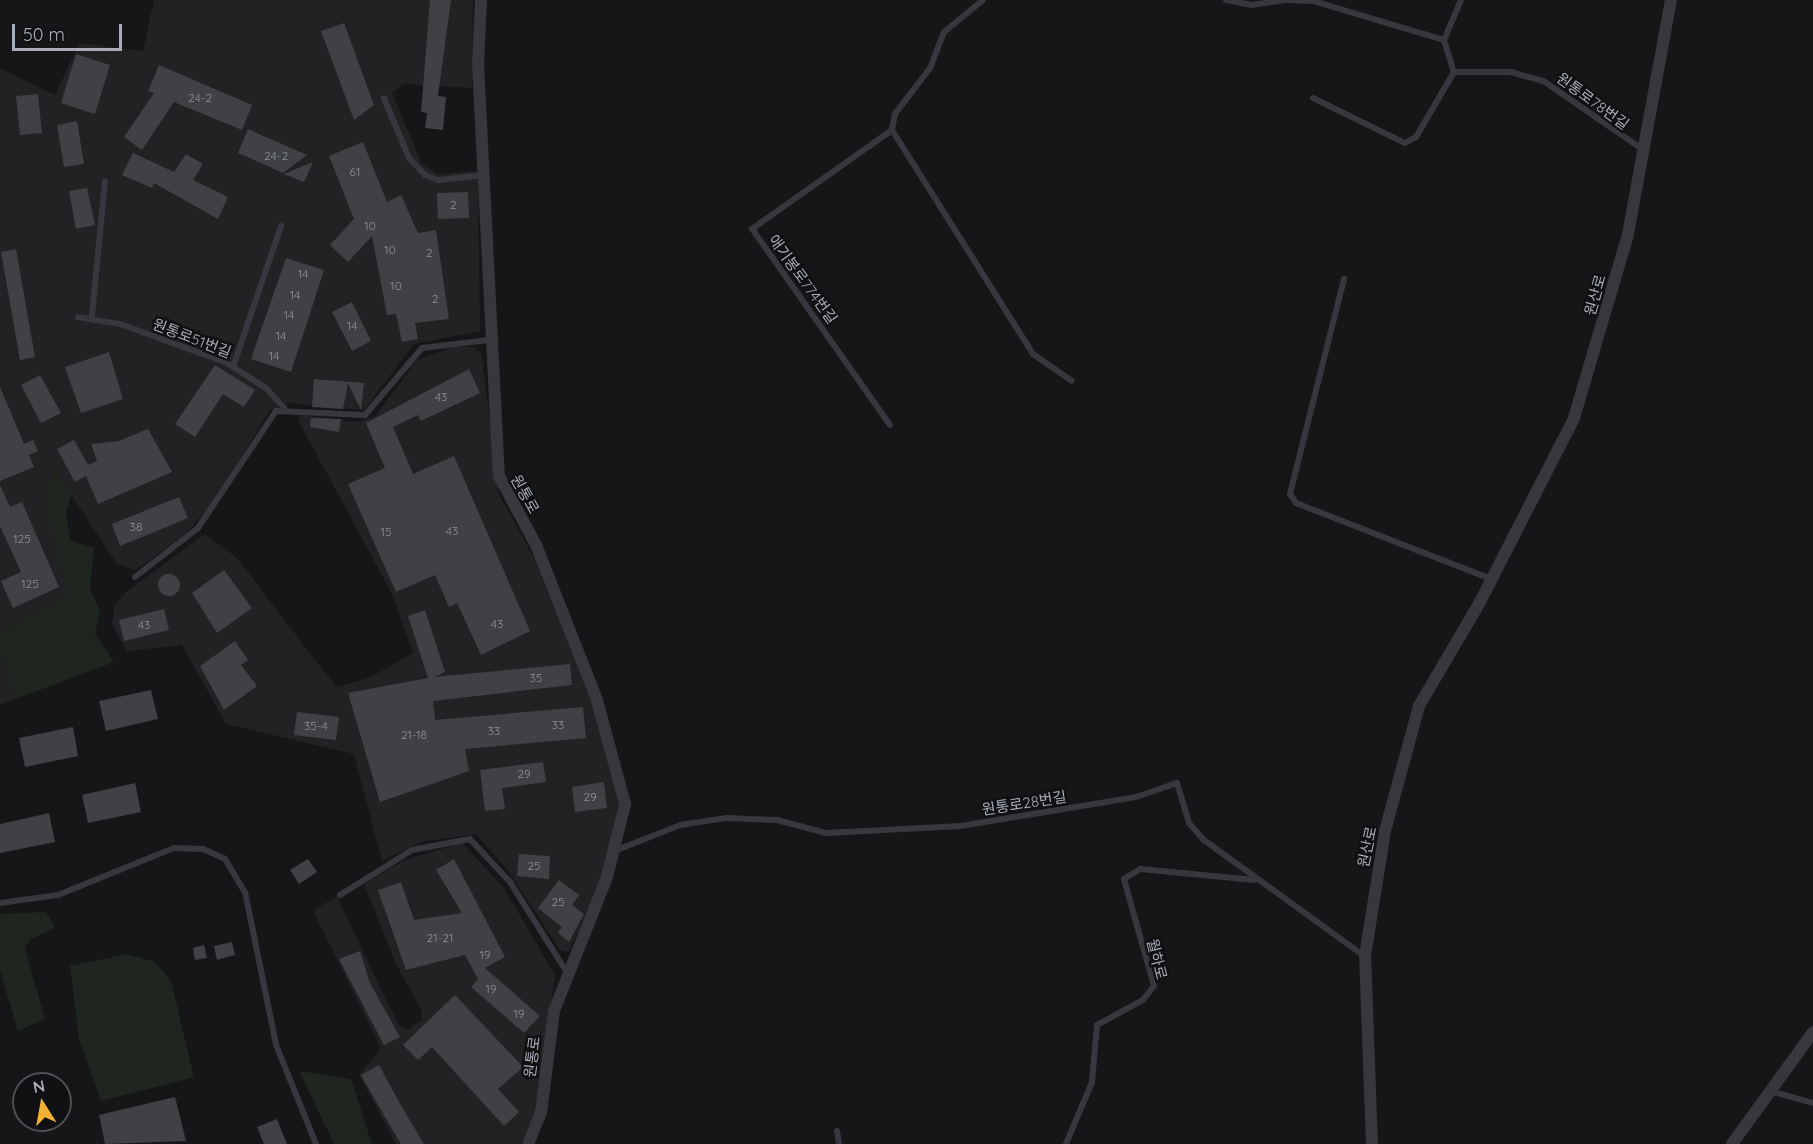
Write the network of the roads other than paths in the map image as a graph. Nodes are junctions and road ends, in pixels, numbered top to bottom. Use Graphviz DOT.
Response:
graph roads {
  1 [pos="481,0"];
  2 [pos="983,0"];
  3 [pos="1226,0"];
  4 [pos="1286,0"];
  5 [pos="1461,0"];
  6 [pos="1671,0"];
  7 [pos="1444,40"];
  8 [pos="1454,72"];
  9 [pos="384,98"];
  10 [pos="1313,98"];
  11 [pos="892,130"];
  12 [pos="1646,151"];
  13 [pos="485,175"];
  14 [pos="105,182"];
  15 [pos="281,226"];
  16 [pos="1344,279"];
  17 [pos="92,316"];
  18 [pos="78,317"];
  19 [pos="489,340"];
  20 [pos="233,367"];
  21 [pos="1072,381"];
  22 [pos="284,408"];
  23 [pos="890,425"];
  24 [pos="135,577"];
  25 [pos="1491,579"];
  26 [pos="616,850"];
  27 [pos="1254,880"];
  28 [pos="340,895"];
  29 [pos="0,903"];
  30 [pos="1365,956"];
  31 [pos="568,974"];
  32 [pos="1813,1032"];
  33 [pos="1770,1090"];
  34 [pos="1813,1103"];
  35 [pos="837,1131"];
  36 [pos="316,1144"];
  37 [pos="528,1144"];
  38 [pos="839,1144"];
  39 [pos="1066,1144"];
  40 [pos="1372,1144"];
  41 [pos="1732,1144"];
  1 -- 13 [label="street, 원통로"];
  2 -- 11 [label="lane"];
  3 -- 4 [label="lane"];
  4 -- 7 [label="lane"];
  5 -- 7 [label="lane"];
  6 -- 12 [label="street, 원산로"];
  7 -- 8 [label="lane"];
  8 -- 10 [label="lane"];
  8 -- 12 [label="lane, 원통로78번길"];
  9 -- 13 [label="lane"];
  11 -- 21 [label="lane"];
  11 -- 23 [label="lane, 애기봉로774번길"];
  12 -- 25 [label="street, 원산로"];
  13 -- 19 [label="street, 원통로"];
  14 -- 17 [label="lane"];
  15 -- 20 [label="lane"];
  16 -- 25 [label="lane"];
  17 -- 18 [label="lane, 원통로51번길"];
  17 -- 20 [label="lane, 원통로51번길"];
  19 -- 22 [label="lane"];
  19 -- 26 [label="street, 원통로"];
  20 -- 22 [label="lane, 원통로51번길"];
  22 -- 24 [label="lane"];
  25 -- 30 [label="street, 원산로"];
  26 -- 27 [label="lane, 원통로28번길"];
  26 -- 31 [label="street, 원통로"];
  27 -- 30 [label="lane, 원통로28번길"];
  27 -- 39 [label="lane, 월하로"];
  28 -- 31 [label="lane"];
  29 -- 36 [label="lane"];
  30 -- 40 [label="street, 원산로"];
  31 -- 37 [label="street, 원통로"];
  32 -- 33 [label="street"];
  33 -- 34 [label="lane"];
  33 -- 41 [label="street"];
  35 -- 38 [label="lane"];
}
